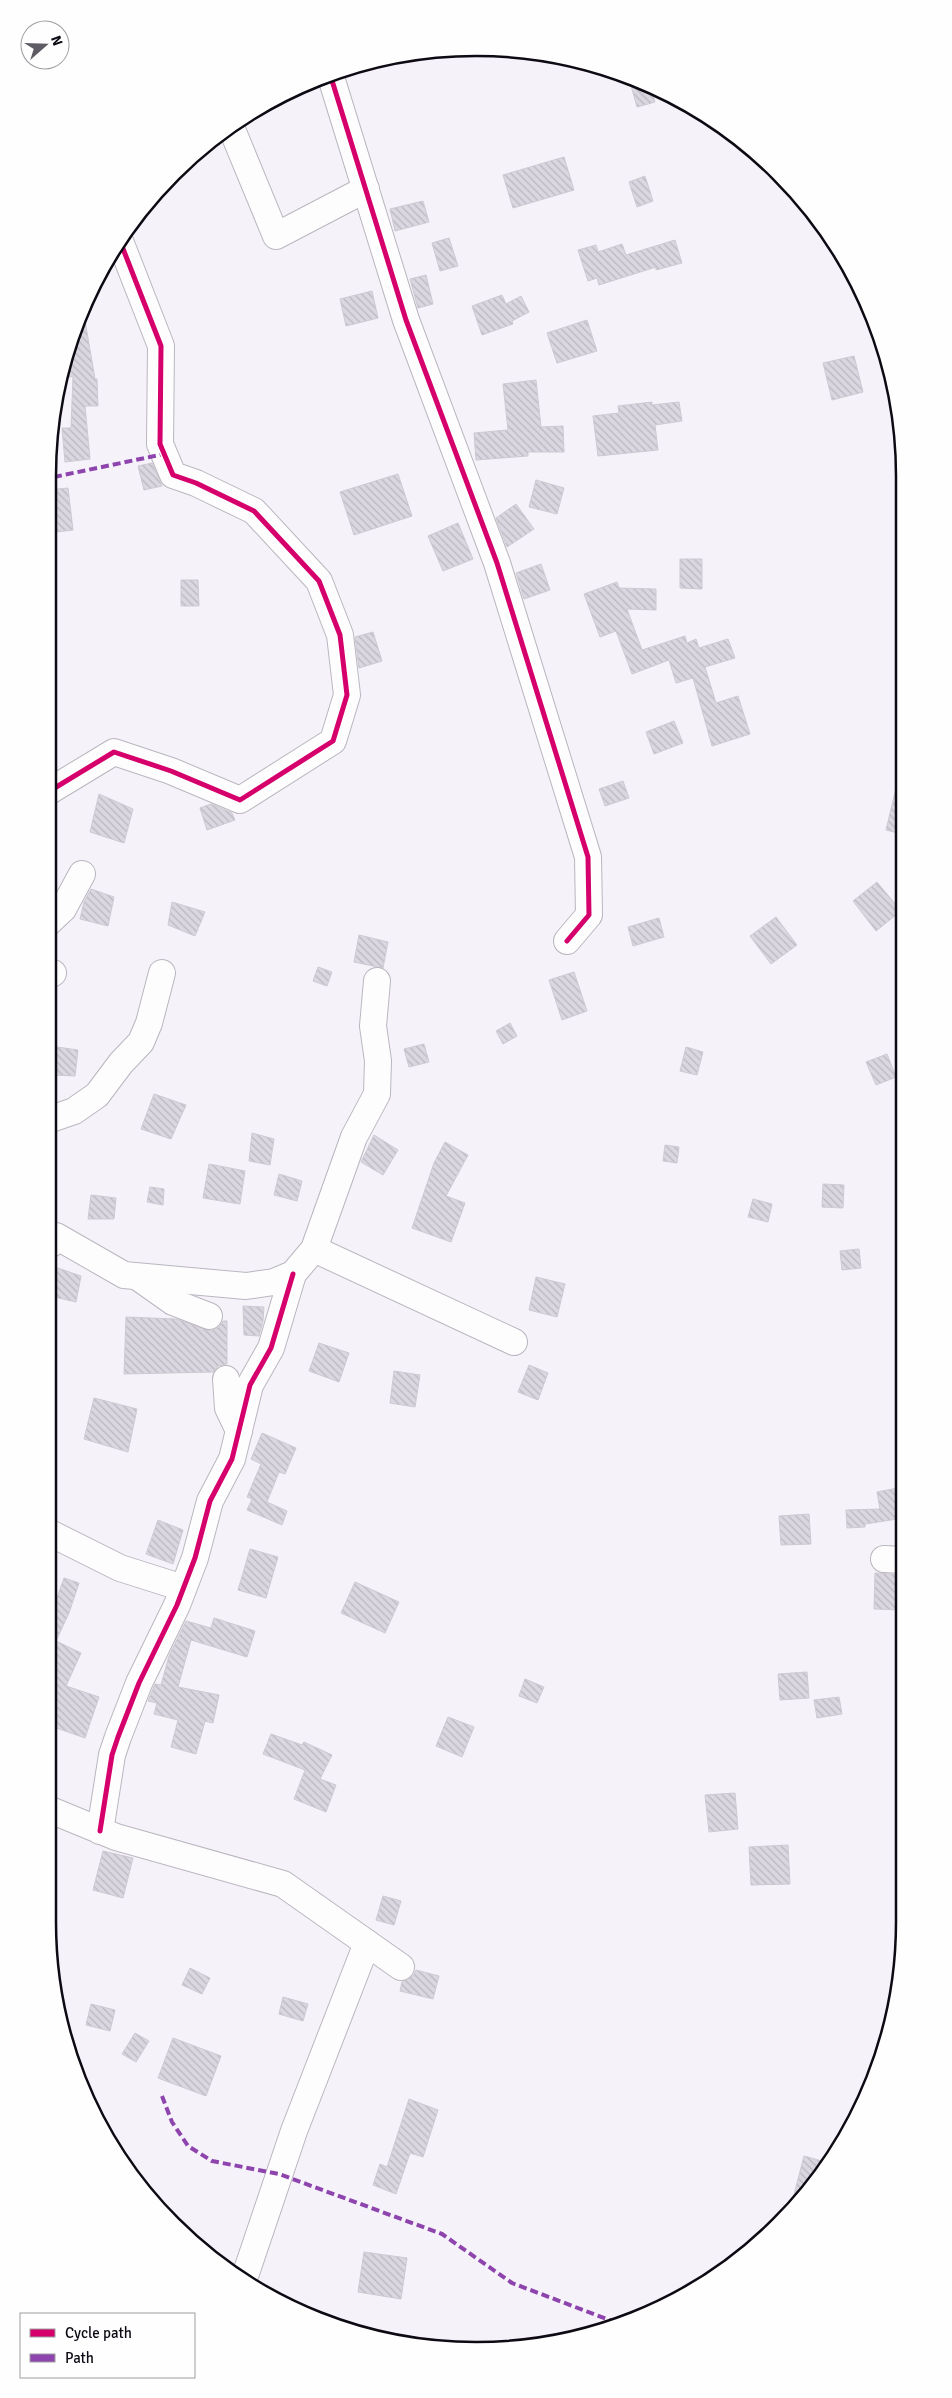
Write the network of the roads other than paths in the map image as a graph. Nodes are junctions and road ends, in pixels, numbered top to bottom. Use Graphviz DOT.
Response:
graph roads {
  1 [pos="332,82"];
  2 [pos="234,133"];
  3 [pos="366,189"];
  4 [pos="123,249"];
  5 [pos="56,787"];
  6 [pos="82,874"];
  7 [pos="56,916"];
  8 [pos="567,941"];
  9 [pos="162,972"];
  10 [pos="377,981"];
  11 [pos="56,1117"];
  12 [pos="56,1236"];
  13 [pos="314,1249"];
  14 [pos="293,1274"];
  15 [pos="136,1277"];
  16 [pos="209,1316"];
  17 [pos="514,1342"];
  18 [pos="226,1379"];
  19 [pos="239,1431"];
  20 [pos="56,1536"];
  21 [pos="183,1588"];
  22 [pos="56,1812"];
  23 [pos="100,1831"];
  24 [pos="367,1943"];
  25 [pos="401,1967"];
  26 [pos="246,2273"];
  1 -- 3 [label="street"];
  2 -- 3 [label="street"];
  3 -- 8 [label="street"];
  4 -- 5 [label="street"];
  6 -- 7 [label="street"];
  9 -- 11 [label="street"];
  10 -- 13 [label="street"];
  12 -- 15 [label="street"];
  13 -- 14 [label="street"];
  13 -- 17 [label="street"];
  14 -- 15 [label="street"];
  14 -- 19 [label="street"];
  15 -- 16 [label="street"];
  18 -- 19 [label="street"];
  19 -- 21 [label="street"];
  20 -- 21 [label="street"];
  21 -- 23 [label="street"];
  22 -- 23 [label="street"];
  23 -- 24 [label="street"];
  24 -- 25 [label="street"];
  24 -- 26 [label="street"];
}
